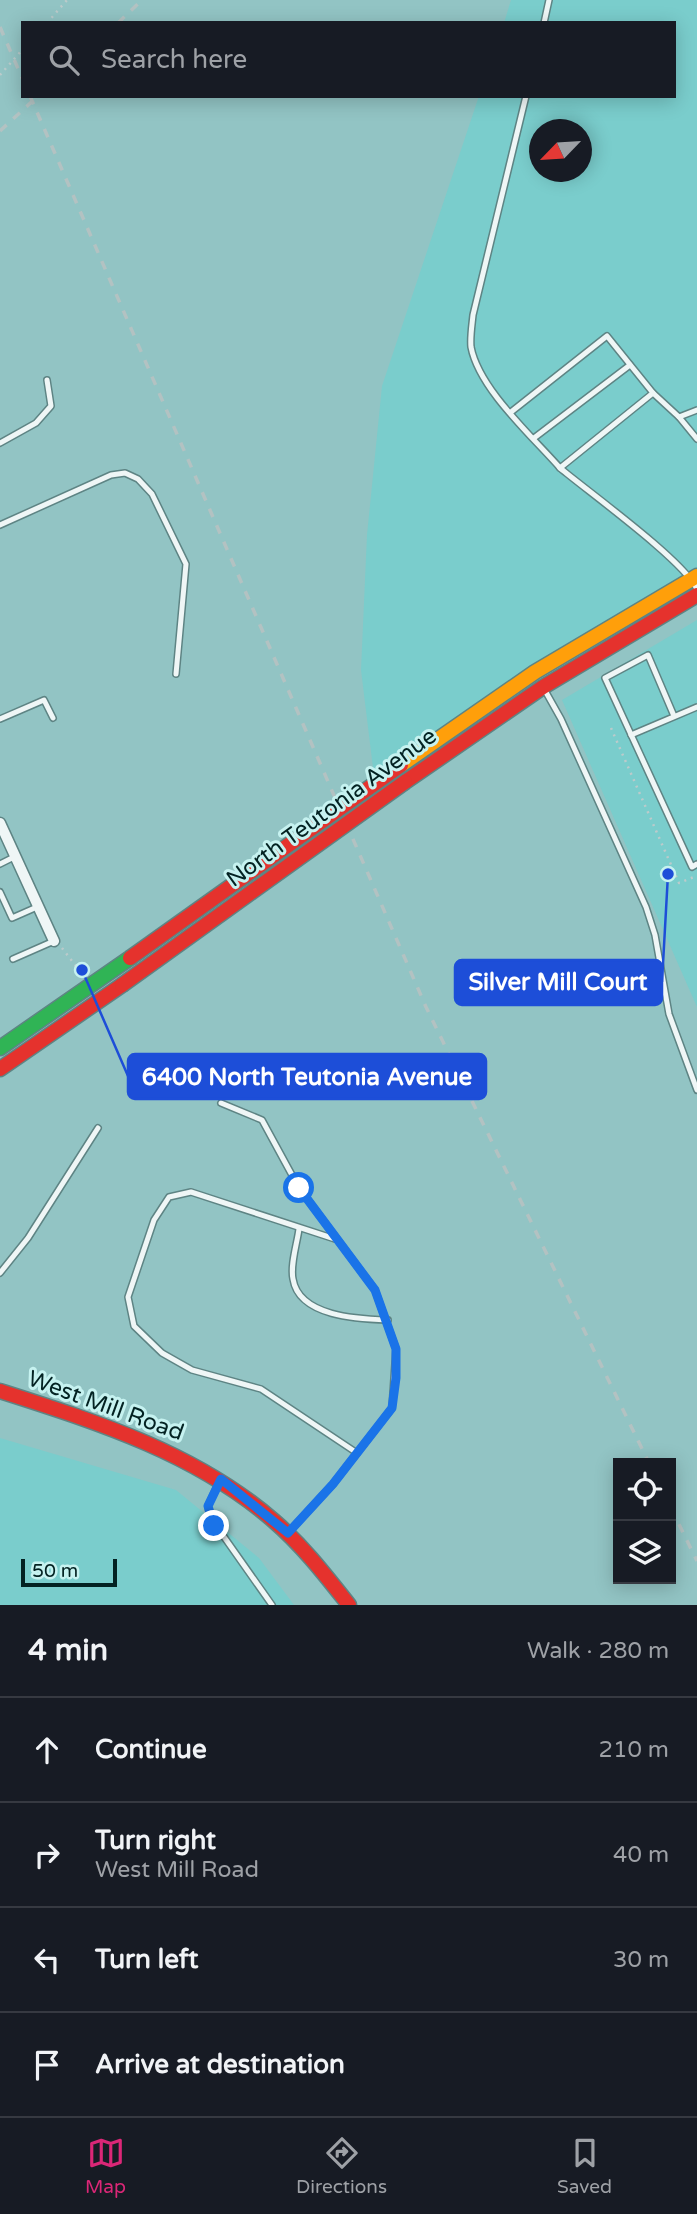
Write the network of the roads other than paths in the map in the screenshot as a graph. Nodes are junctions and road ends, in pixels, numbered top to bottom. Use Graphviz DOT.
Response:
graph roads {
  1 [pos="550,0"];
  2 [pos="545,21"];
  3 [pos="526,98"];
  4 [pos="631,365"];
  5 [pos="47,380"];
  6 [pos="653,393"];
  7 [pos="697,410"];
  8 [pos="511,412"];
  9 [pos="679,417"];
  10 [pos="534,438"];
  11 [pos="697,439"];
  12 [pos="0,443"];
  13 [pos="560,468"];
  14 [pos="0,525"];
  15 [pos="695,581"];
  16 [pos="697,595"];
  17 [pos="535,672"];
  18 [pos="176,674"];
  19 [pos="543,687"];
  20 [pos="697,707"];
  21 [pos="674,716"];
  22 [pos="0,719"];
  23 [pos="52,719"];
  24 [pos="631,735"];
  25 [pos="0,824"];
  26 [pos="16,856"];
  27 [pos="0,864"];
  28 [pos="697,864"];
  29 [pos="0,892"];
  30 [pos="38,906"];
  31 [pos="54,941"];
  32 [pos="13,959"];
  33 [pos="0,1048"];
  34 [pos="0,1069"];
  35 [pos="697,1090"];
  36 [pos="221,1103"];
  37 [pos="98,1128"];
  38 [pos="299,1229"];
  39 [pos="335,1239"];
  40 [pos="0,1273"];
  41 [pos="388,1320"];
  42 [pos="0,1391"];
  43 [pos="357,1453"];
  44 [pos="221,1479"];
  45 [pos="288,1533"];
  46 [pos="272,1605"];
  47 [pos="349,1605"];
  1 -- 2 [label="lane"];
  3 -- 8 [label="lane"];
  4 -- 6 [label="lane"];
  4 -- 8 [label="lane"];
  4 -- 10 [label="lane"];
  5 -- 12 [label="lane"];
  6 -- 9 [label="lane"];
  6 -- 13 [label="lane"];
  7 -- 9 [label="lane"];
  8 -- 10 [label="lane"];
  9 -- 11 [label="lane"];
  10 -- 13 [label="lane"];
  13 -- 15 [label="lane"];
  14 -- 18 [label="lane"];
  15 -- 17 [label="main road, North Teutonia Avenue"];
  16 -- 19 [label="main road, North Teutonia Avenue"];
  17 -- 19 [label="lane"];
  17 -- 33 [label="main road, North Teutonia Avenue, bridge"];
  19 -- 34 [label="main road, North Teutonia Avenue, bridge"];
  19 -- 35 [label="lane"];
  20 -- 21 [label="lane"];
  21 -- 24 [label="lane"];
  21 -- 24 [label="lane"];
  22 -- 23 [label="lane"];
  24 -- 28 [label="lane"];
  25 -- 26 [label="street"];
  26 -- 27 [label="lane"];
  26 -- 30 [label="street"];
  29 -- 30 [label="lane"];
  30 -- 31 [label="street"];
  31 -- 32 [label="lane"];
  36 -- 39 [label="lane"];
  37 -- 40 [label="lane"];
  38 -- 39 [label="lane"];
  38 -- 41 [label="lane"];
  38 -- 43 [label="lane"];
  39 -- 41 [label="lane"];
  41 -- 43 [label="lane"];
  42 -- 44 [label="main road, West Mill Road"];
  43 -- 45 [label="lane"];
  44 -- 45 [label="main road, West Mill Road"];
  44 -- 46 [label="lane"];
  45 -- 47 [label="main road, West Mill Road"];
}
